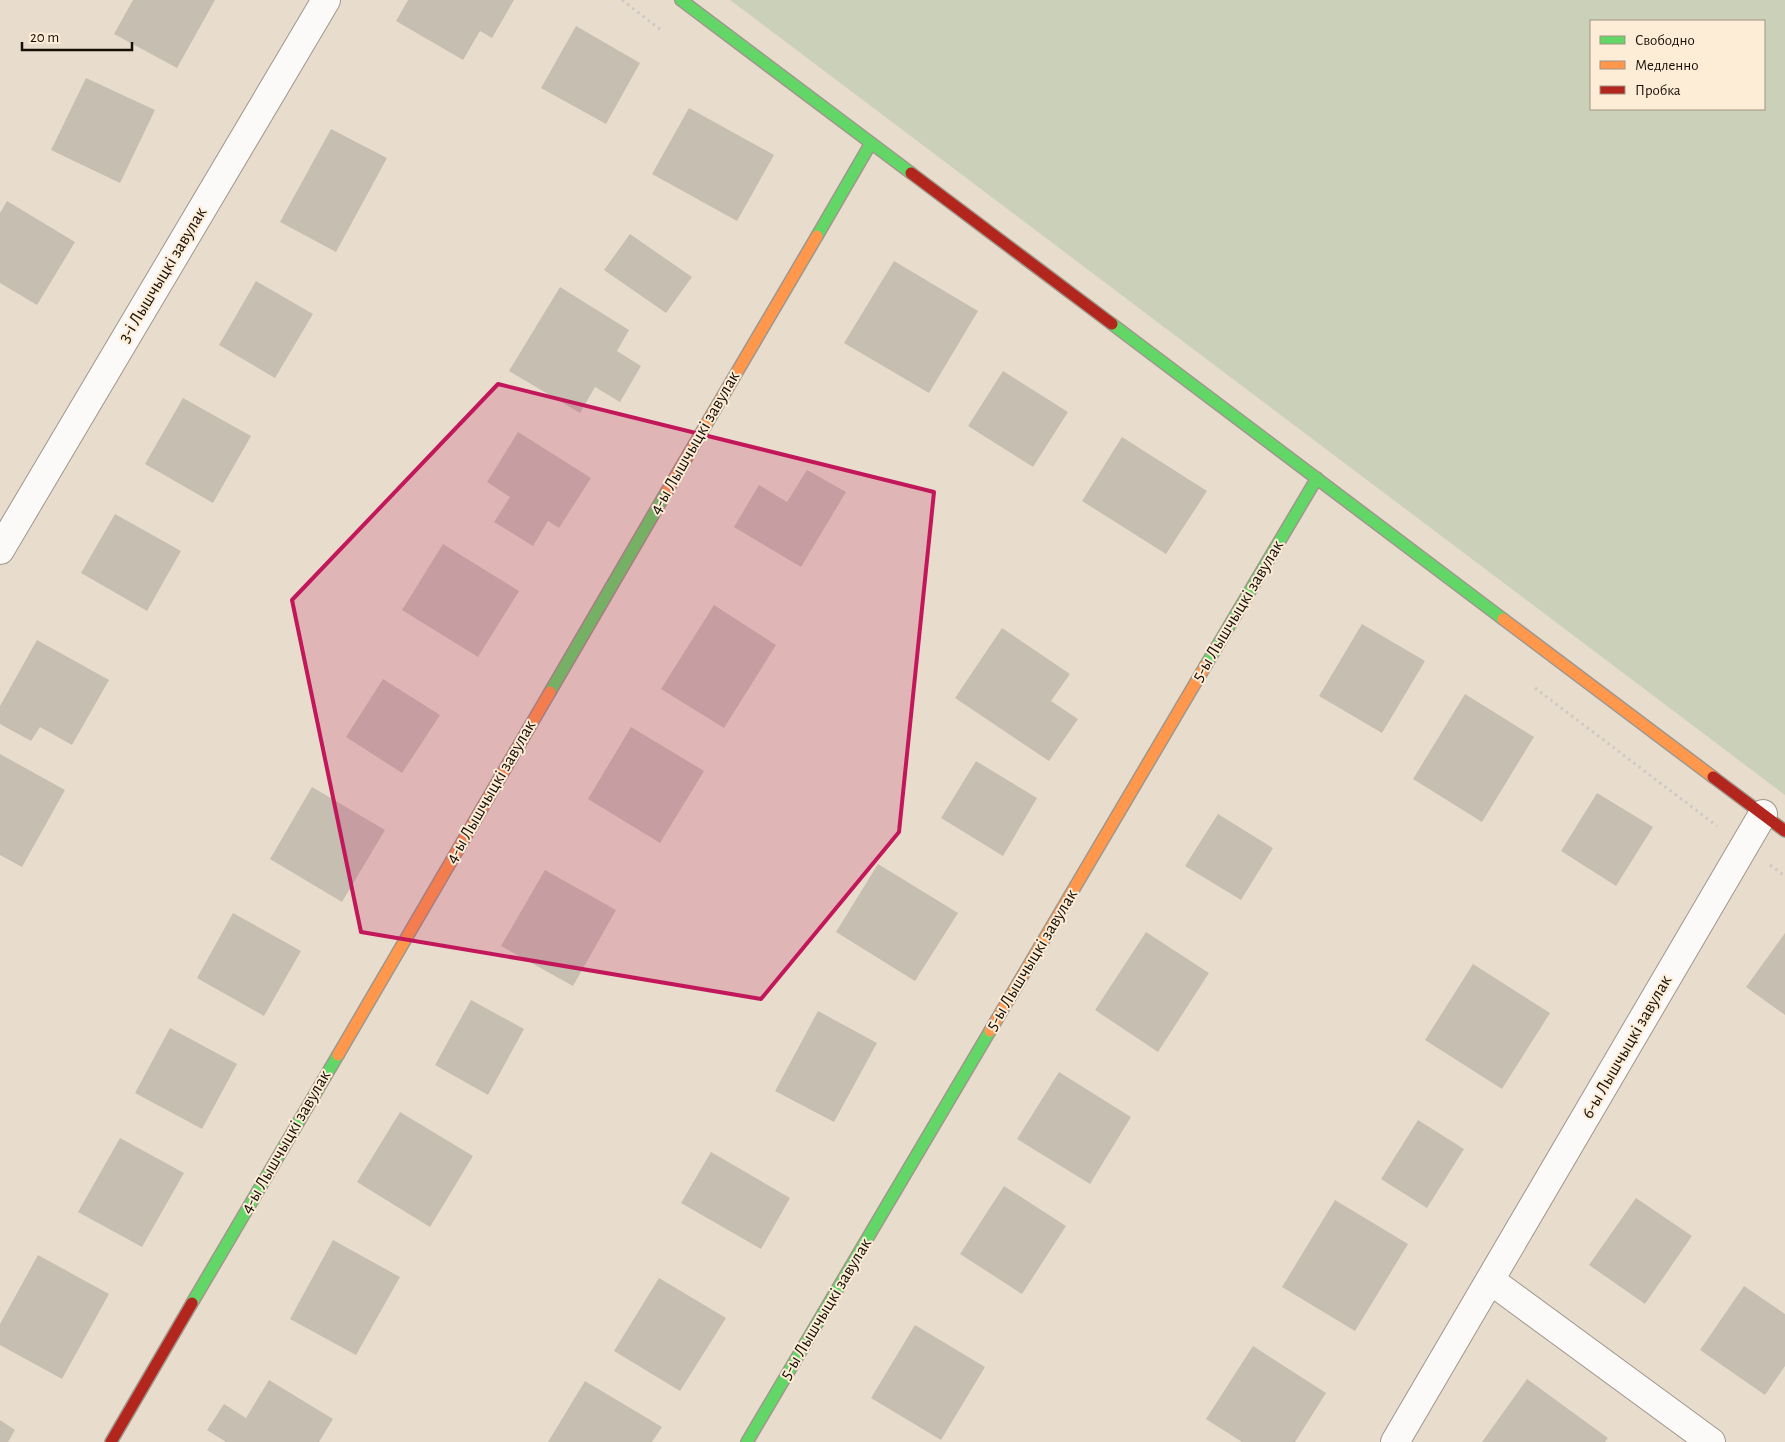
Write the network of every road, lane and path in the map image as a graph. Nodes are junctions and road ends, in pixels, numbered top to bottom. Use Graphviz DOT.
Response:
graph roads {
  1 [pos="326,0"];
  2 [pos="681,0"];
  3 [pos="871,143"];
  4 [pos="1317,478"];
  5 [pos="0,550"];
  6 [pos="1763,814"];
  7 [pos="1785,831"];
  8 [pos="1490,1280"];
  9 [pos="111,1442"];
  10 [pos="747,1442"];
  11 [pos="1395,1442"];
  12 [pos="1711,1442"];
  1 -- 5 [label="street, 3-і Лышчыцкі завулак"];
  2 -- 3 [label="street"];
  3 -- 4 [label="street"];
  3 -- 9 [label="street, 4-ы Лышчыцкі завулак"];
  4 -- 6 [label="street"];
  4 -- 10 [label="street, 5-ы Лышчыцкі завулак"];
  6 -- 7 [label="street"];
  6 -- 8 [label="street, 6-ы Лышчыцкі завулак"];
  8 -- 11 [label="street, 6-ы Лышчыцкі завулак"];
  8 -- 12 [label="street"];
}
